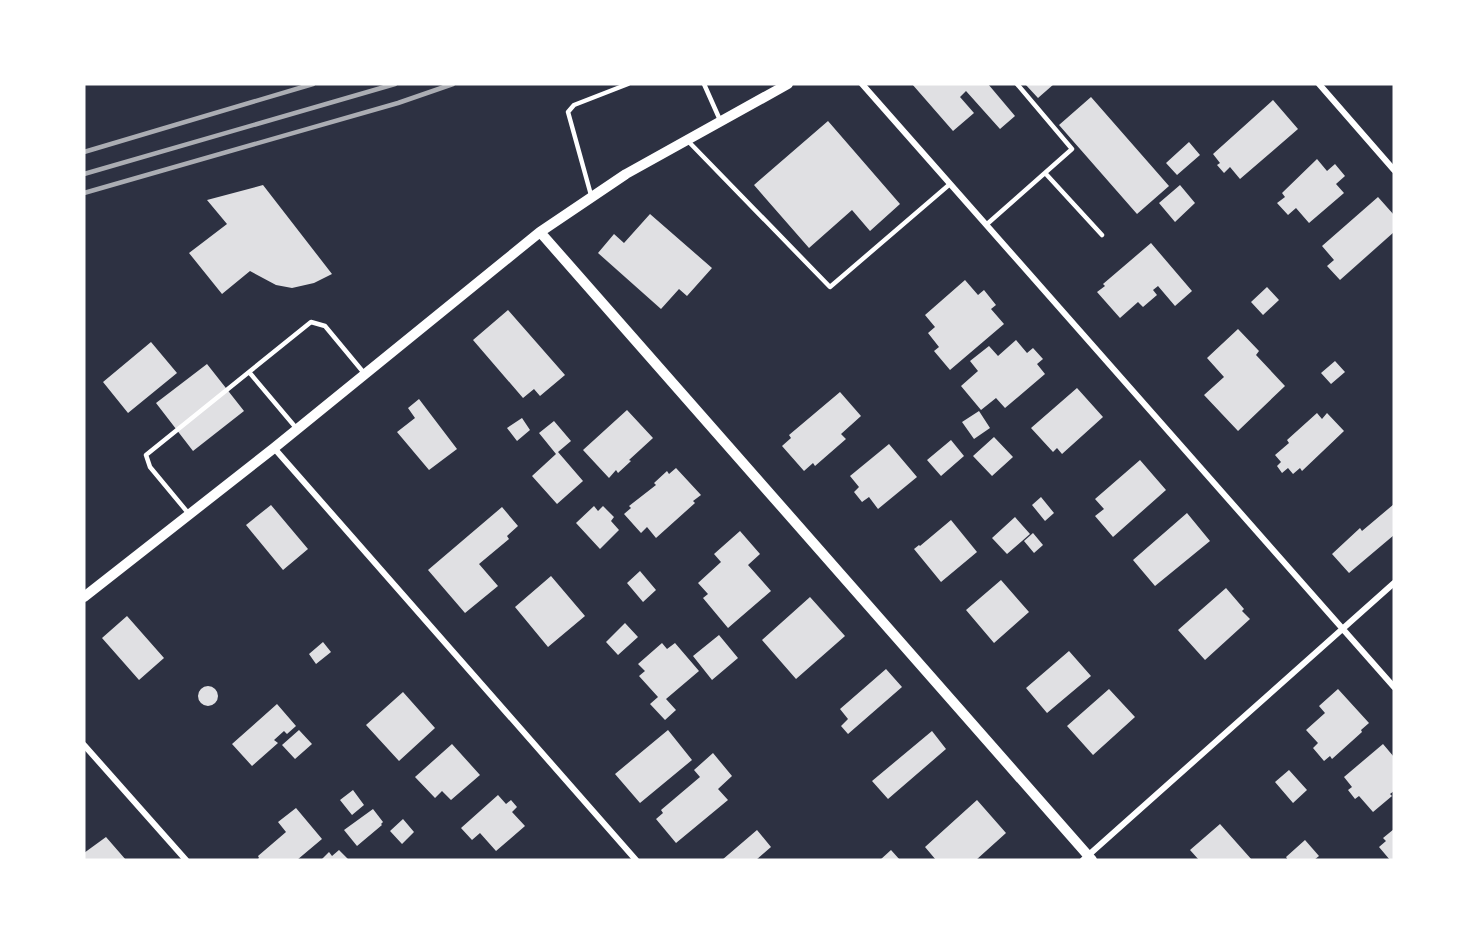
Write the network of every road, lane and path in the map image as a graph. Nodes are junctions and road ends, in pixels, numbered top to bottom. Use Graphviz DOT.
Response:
graph roads {
  1 [pos="628,84"];
  2 [pos="704,84"];
  3 [pos="788,84"];
  4 [pos="862,84"];
  5 [pos="1017,84"];
  6 [pos="1319,84"];
  7 [pos="721,121"];
  8 [pos="687,140"];
  9 [pos="1394,170"];
  10 [pos="1046,174"];
  11 [pos="950,184"];
  12 [pos="592,198"];
  13 [pos="986,225"];
  14 [pos="540,232"];
  15 [pos="1102,235"];
  16 [pos="249,372"];
  17 [pos="364,374"];
  18 [pos="297,429"];
  19 [pos="274,448"];
  20 [pos="189,514"];
  21 [pos="1394,583"];
  22 [pos="84,597"];
  23 [pos="1341,628"];
  24 [pos="1394,687"];
  25 [pos="84,745"];
  26 [pos="1088,858"];
  27 [pos="186,860"];
  28 [pos="636,860"];
  1 -- 12 [label="lane"];
  2 -- 7 [label="lane"];
  3 -- 7 [label="street"];
  4 -- 11 [label="street"];
  5 -- 10 [label="lane"];
  6 -- 9 [label="street"];
  7 -- 8 [label="street"];
  8 -- 11 [label="lane"];
  8 -- 12 [label="street"];
  10 -- 13 [label="lane"];
  10 -- 15 [label="lane"];
  11 -- 13 [label="street"];
  12 -- 14 [label="street"];
  13 -- 23 [label="street"];
  14 -- 17 [label="street"];
  14 -- 26 [label="street"];
  16 -- 17 [label="lane"];
  16 -- 18 [label="lane"];
  16 -- 20 [label="lane"];
  17 -- 18 [label="street"];
  18 -- 19 [label="street"];
  19 -- 20 [label="street"];
  19 -- 28 [label="street"];
  20 -- 22 [label="street"];
  21 -- 23 [label="street"];
  23 -- 24 [label="street"];
  23 -- 26 [label="street"];
  25 -- 27 [label="street"];
}
